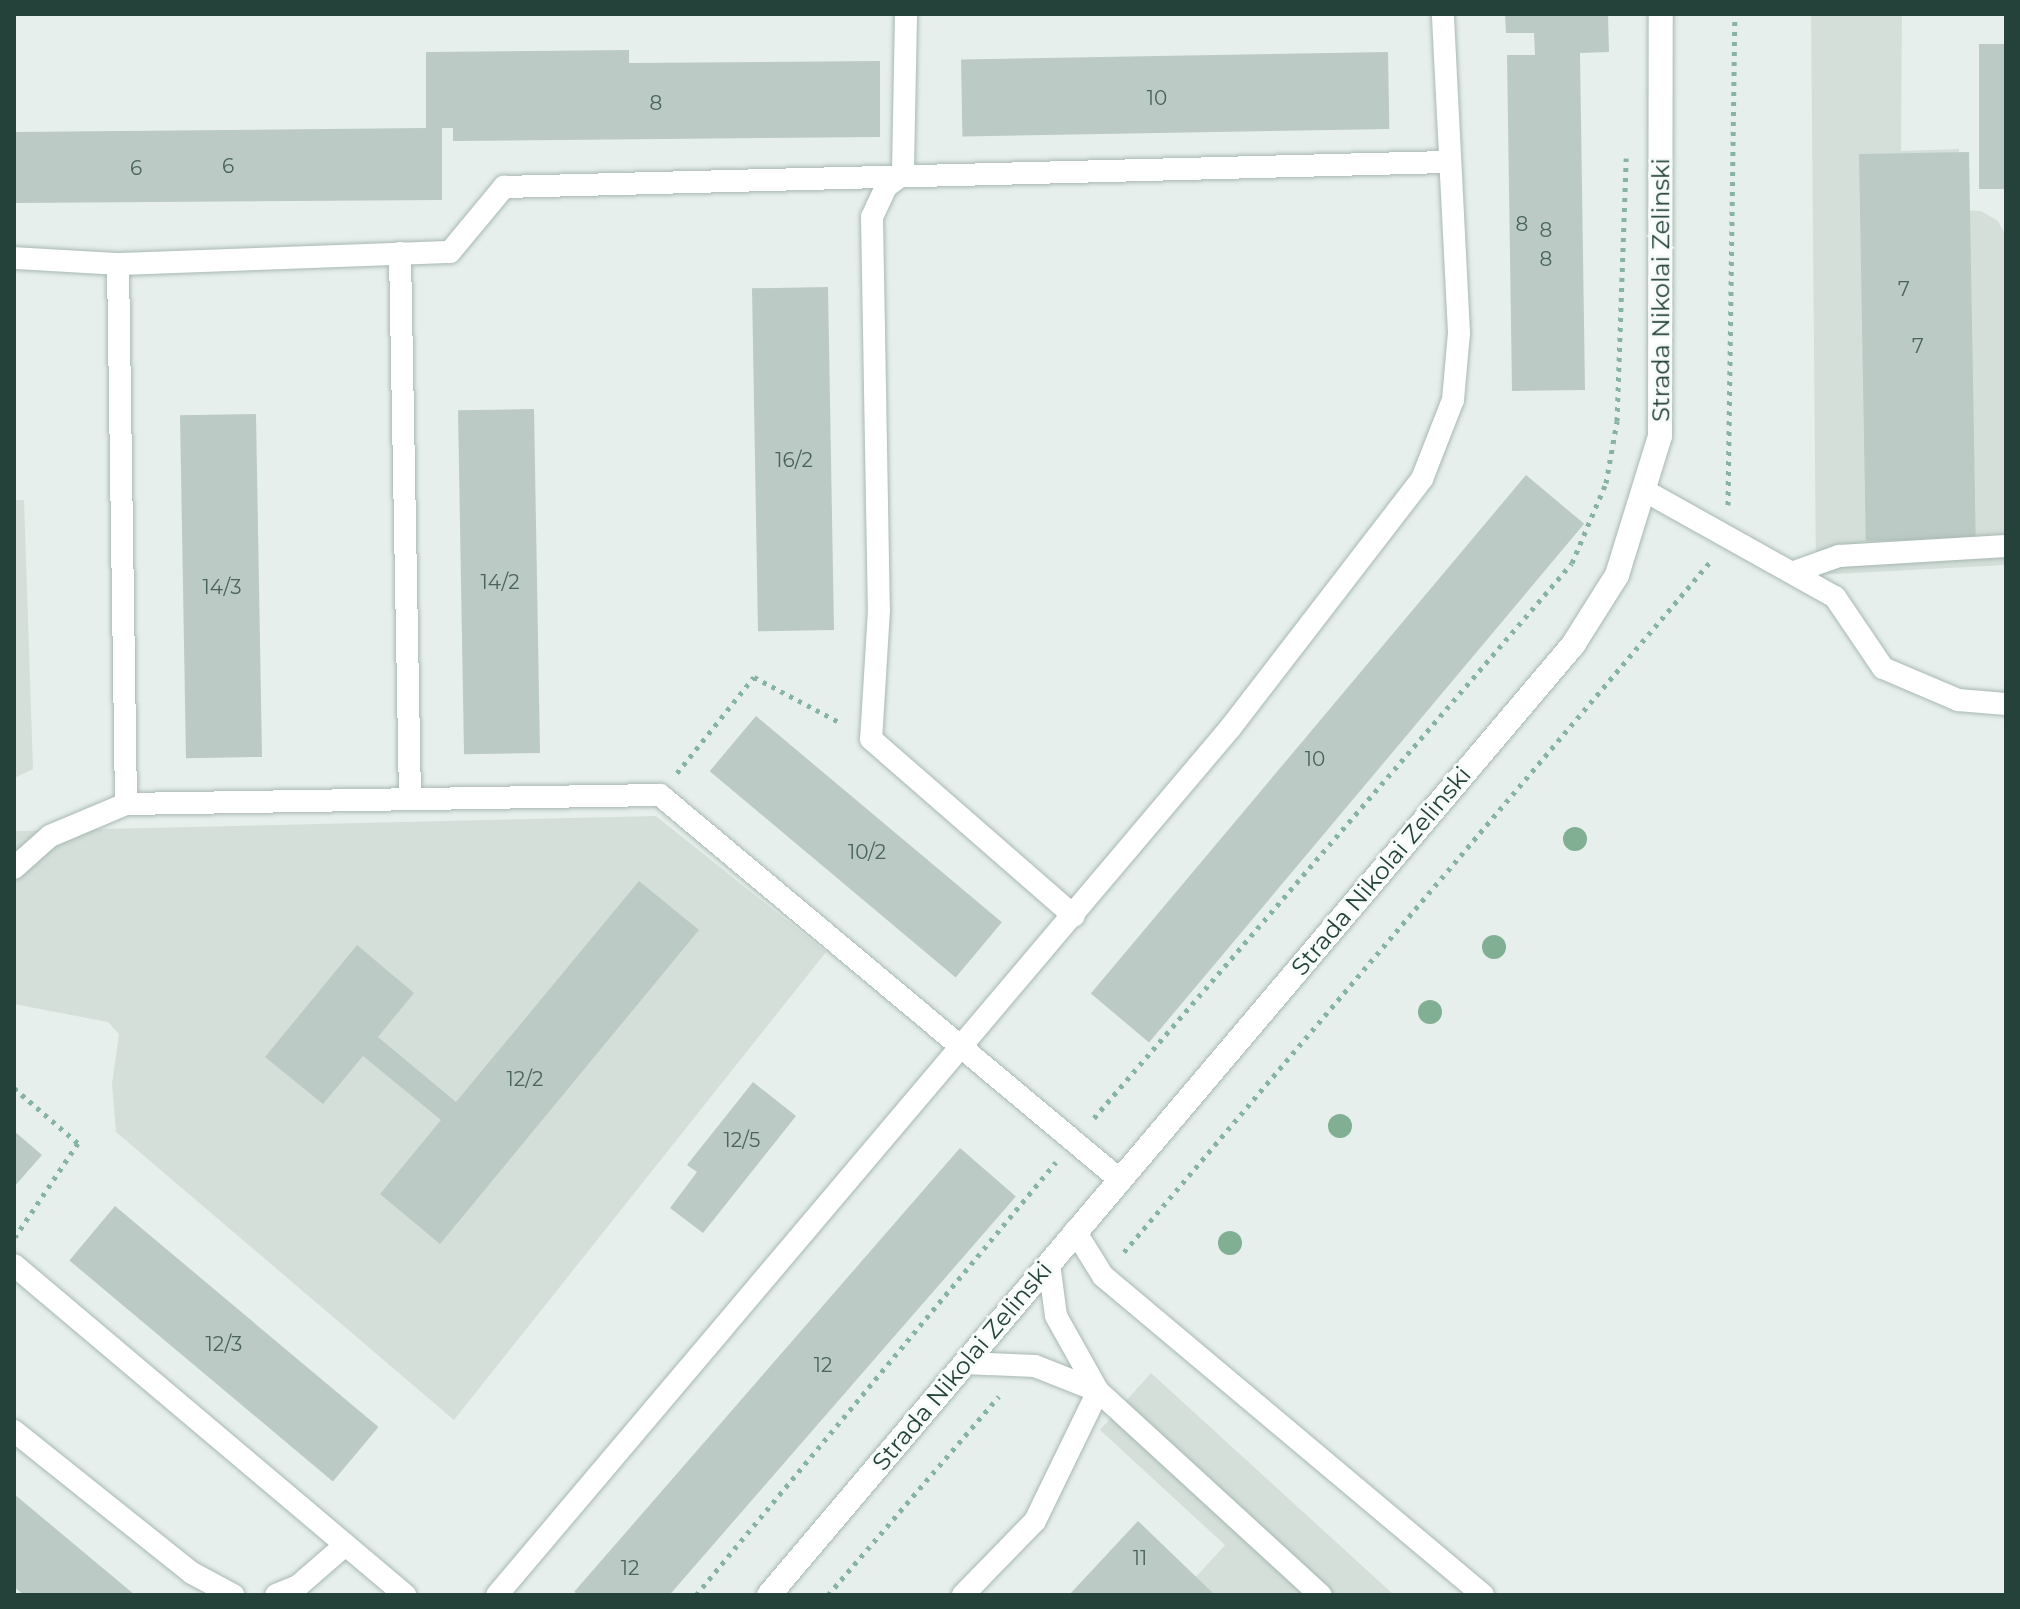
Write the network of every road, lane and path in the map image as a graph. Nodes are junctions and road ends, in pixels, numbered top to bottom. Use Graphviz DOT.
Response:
graph roads {
  1 [pos="906,14"];
  2 [pos="1443,14"];
  3 [pos="1661,14"];
  4 [pos="1626,155"];
  5 [pos="1447,162"];
  6 [pos="903,174"];
  7 [pos="400,253"];
  8 [pos="14,258"];
  9 [pos="118,264"];
  10 [pos="1647,492"];
  11 [pos="2006,546"];
  12 [pos="1794,572"];
  13 [pos="2006,704"];
  14 [pos="871,739"];
  15 [pos="660,795"];
  16 [pos="410,799"];
  17 [pos="126,804"];
  18 [pos="14,868"];
  19 [pos="1074,916"];
  20 [pos="963,1049"];
  21 [pos="14,1088"];
  22 [pos="1074,1141"];
  23 [pos="1119,1179"];
  24 [pos="1075,1231"];
  25 [pos="14,1238"];
  26 [pos="1049,1263"];
  27 [pos="14,1265"];
  28 [pos="964,1363"];
  29 [pos="1098,1391"];
  30 [pos="14,1431"];
  31 [pos="344,1546"];
  32 [pos="233,1595"];
  33 [pos="276,1595"];
  34 [pos="405,1595"];
  35 [pos="497,1595"];
  36 [pos="696,1595"];
  37 [pos="769,1595"];
  38 [pos="963,1595"];
  39 [pos="1321,1595"];
  40 [pos="1483,1595"];
  1 -- 6 [label="lane"];
  2 -- 5 [label="lane"];
  3 -- 10 [label="street, Strada Nikolai Zelinski"];
  4 -- 22 [label="path"];
  5 -- 6 [label="lane"];
  5 -- 19 [label="lane"];
  6 -- 7 [label="lane"];
  6 -- 14 [label="lane"];
  7 -- 9 [label="lane"];
  7 -- 16 [label="lane"];
  8 -- 9 [label="lane"];
  9 -- 17 [label="lane"];
  10 -- 12 [label="lane"];
  10 -- 23 [label="street, Strada Nikolai Zelinski"];
  11 -- 12 [label="lane"];
  12 -- 13 [label="lane"];
  14 -- 15 [label="path"];
  14 -- 19 [label="lane"];
  15 -- 16 [label="lane"];
  15 -- 20 [label="lane"];
  16 -- 17 [label="lane"];
  17 -- 18 [label="lane"];
  19 -- 20 [label="lane"];
  20 -- 22 [label="lane"];
  20 -- 35 [label="lane"];
  21 -- 25 [label="path"];
  22 -- 23 [label="lane"];
  22 -- 36 [label="path"];
  23 -- 24 [label="street, Strada Nikolai Zelinski"];
  24 -- 26 [label="street, Strada Nikolai Zelinski"];
  24 -- 40 [label="lane"];
  26 -- 28 [label="street, Strada Nikolai Zelinski"];
  26 -- 29 [label="lane"];
  27 -- 31 [label="lane"];
  28 -- 29 [label="lane"];
  28 -- 37 [label="street, Strada Nikolai Zelinski"];
  29 -- 38 [label="lane"];
  29 -- 39 [label="lane"];
  30 -- 32 [label="lane"];
  31 -- 33 [label="lane"];
  31 -- 34 [label="lane"];
}
